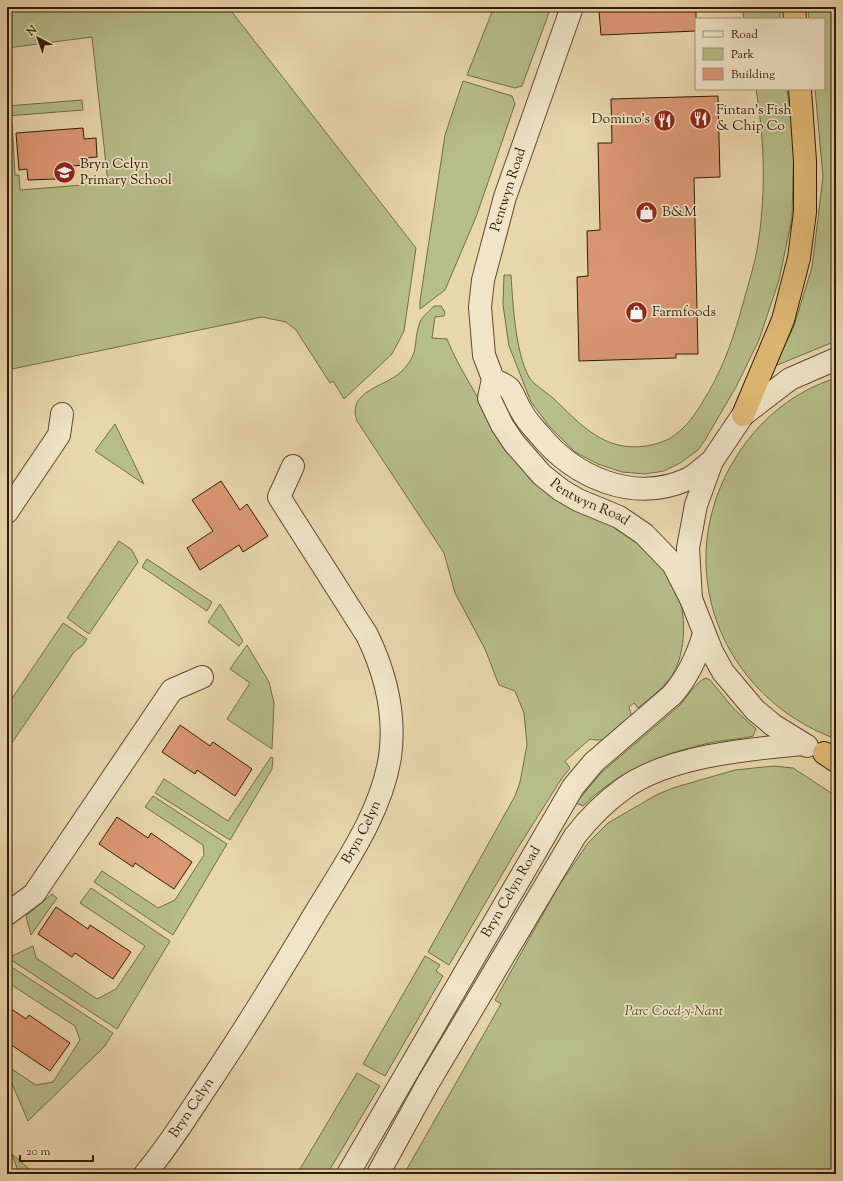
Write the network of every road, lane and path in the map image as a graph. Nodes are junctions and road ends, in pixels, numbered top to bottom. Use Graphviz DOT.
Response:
graph roads {
  1 [pos="572,7"];
  2 [pos="794,7"];
  3 [pos="795,18"];
  4 [pos="800,90"];
  5 [pos="836,359"];
  6 [pos="492,379"];
  7 [pos="62,414"];
  8 [pos="743,414"];
  9 [pos="712,461"];
  10 [pos="293,466"];
  11 [pos="7,512"];
  12 [pos="691,599"];
  13 [pos="704,634"];
  14 [pos="202,677"];
  15 [pos="803,744"];
  16 [pos="832,757"];
  17 [pos="7,914"];
  18 [pos="145,1174"];
  19 [pos="348,1174"];
  20 [pos="378,1174"];
  1 -- 6 [label="street, Pentwyn Road"];
  2 -- 3 [label="highway"];
  4 -- 8 [label="highway"];
  5 -- 8 [label="street"];
  6 -- 9 [label="street, Pentwyn Road"];
  6 -- 12 [label="street, Pentwyn Road"];
  7 -- 11 [label="street"];
  8 -- 9 [label="street"];
  9 -- 12 [label="street"];
  10 -- 18 [label="street, Bryn Celyn"];
  12 -- 13 [label="street"];
  13 -- 15 [label="street"];
  13 -- 19 [label="street, Bryn Celyn Road"];
  14 -- 17 [label="street"];
  15 -- 16 [label="street"];
  15 -- 20 [label="street, Bryn Celyn Road"];
}
